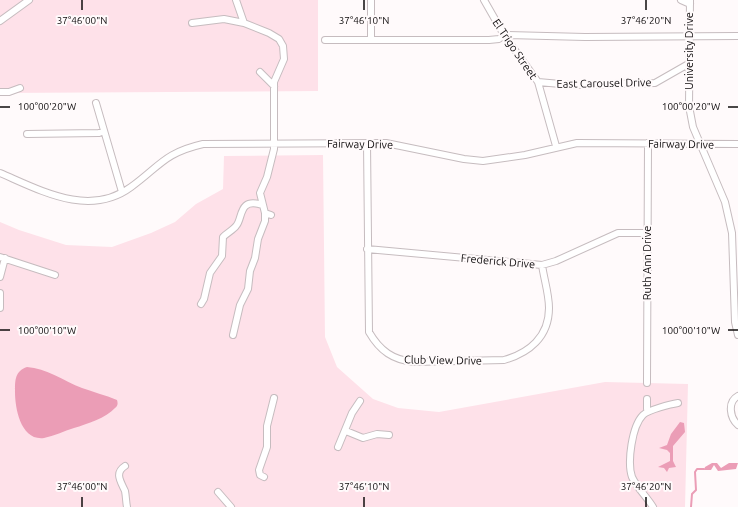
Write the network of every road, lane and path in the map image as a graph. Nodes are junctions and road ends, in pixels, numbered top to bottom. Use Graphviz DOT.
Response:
graph roads {
  1 [pos="29,0"];
  2 [pos="236,0"];
  3 [pos="371,0"];
  4 [pos="484,0"];
  5 [pos="681,0"];
  6 [pos="690,2"];
  7 [pos="218,14"];
  8 [pos="224,19"];
  9 [pos="0,21"];
  10 [pos="192,23"];
  11 [pos="244,23"];
  12 [pos="504,35"];
  13 [pos="690,35"];
  14 [pos="738,36"];
  15 [pos="325,40"];
  16 [pos="371,40"];
  17 [pos="690,63"];
  18 [pos="260,72"];
  19 [pos="538,82"];
  20 [pos="274,86"];
  21 [pos="20,88"];
  22 [pos="0,92"];
  23 [pos="96,102"];
  24 [pos="104,131"];
  25 [pos="27,134"];
  26 [pos="367,143"];
  27 [pos="648,143"];
  28 [pos="274,144"];
  29 [pos="701,144"];
  30 [pos="738,144"];
  31 [pos="556,146"];
  32 [pos="0,173"];
  33 [pos="122,192"];
  34 [pos="262,205"];
  35 [pos="648,233"];
  36 [pos="735,242"];
  37 [pos="367,249"];
  38 [pos="3,257"];
  39 [pos="542,265"];
  40 [pos="55,275"];
  41 [pos="0,277"];
  42 [pos="0,293"];
  43 [pos="201,304"];
  44 [pos="0,308"];
  45 [pos="233,335"];
  46 [pos="738,335"];
  47 [pos="647,383"];
  48 [pos="738,396"];
  49 [pos="274,398"];
  50 [pos="647,399"];
  51 [pos="360,401"];
  52 [pos="678,403"];
  53 [pos="638,412"];
  54 [pos="648,412"];
  55 [pos="738,426"];
  56 [pos="346,432"];
  57 [pos="389,435"];
  58 [pos="338,446"];
  59 [pos="126,466"];
  60 [pos="264,477"];
  61 [pos="218,492"];
  62 [pos="127,507"];
  63 [pos="231,507"];
  64 [pos="653,507"];
  1 -- 9 [label="street"];
  2 -- 11 [label="street"];
  3 -- 16 [label="street"];
  4 -- 12 [label="street, El Trigo Street"];
  5 -- 6 [label="street"];
  6 -- 13 [label="street, University Drive"];
  7 -- 8 [label="street"];
  8 -- 10 [label="street"];
  8 -- 11 [label="street"];
  11 -- 20 [label="street"];
  12 -- 13 [label="street"];
  12 -- 16 [label="street"];
  12 -- 19 [label="street, El Trigo Street"];
  13 -- 14 [label="street"];
  13 -- 17 [label="street, University Drive"];
  15 -- 16 [label="street"];
  17 -- 19 [label="street, East Carousel Drive"];
  17 -- 29 [label="street, University Drive"];
  18 -- 20 [label="street"];
  19 -- 31 [label="street, El Trigo Street"];
  20 -- 28 [label="street"];
  21 -- 22 [label="street"];
  23 -- 24 [label="street"];
  24 -- 25 [label="street"];
  24 -- 33 [label="street"];
  26 -- 28 [label="street, Fairway Drive"];
  26 -- 31 [label="street, Fairway Drive"];
  26 -- 37 [label="street, Club View Drive"];
  27 -- 29 [label="street, Fairway Drive"];
  27 -- 31 [label="street, Fairway Drive"];
  27 -- 35 [label="street, Ruth Ann Drive"];
  28 -- 33 [label="street, Fairway Drive"];
  28 -- 34 [label="street"];
  29 -- 30 [label="street, Fairway Drive"];
  29 -- 36 [label="street, University Drive"];
  32 -- 33 [label="street, Fairway Drive"];
  34 -- 43 [label="street"];
  34 -- 45 [label="street"];
  35 -- 39 [label="street, Frederick Drive"];
  35 -- 47 [label="street, Ruth Ann Drive"];
  36 -- 46 [label="street, University Drive"];
  37 -- 39 [label="street, Frederick Drive"];
  37 -- 39 [label="street, Club View Drive"];
  38 -- 40 [label="street"];
  38 -- 41 [label="street"];
  42 -- 44 [label="street"];
  48 -- 55 [label="street"];
  49 -- 60 [label="street"];
  50 -- 54 [label="street"];
  51 -- 56 [label="street"];
  52 -- 54 [label="street"];
  53 -- 54 [label="street"];
  54 -- 64 [label="street"];
  56 -- 57 [label="street"];
  56 -- 58 [label="street"];
  59 -- 62 [label="street"];
  61 -- 63 [label="street"];
}
